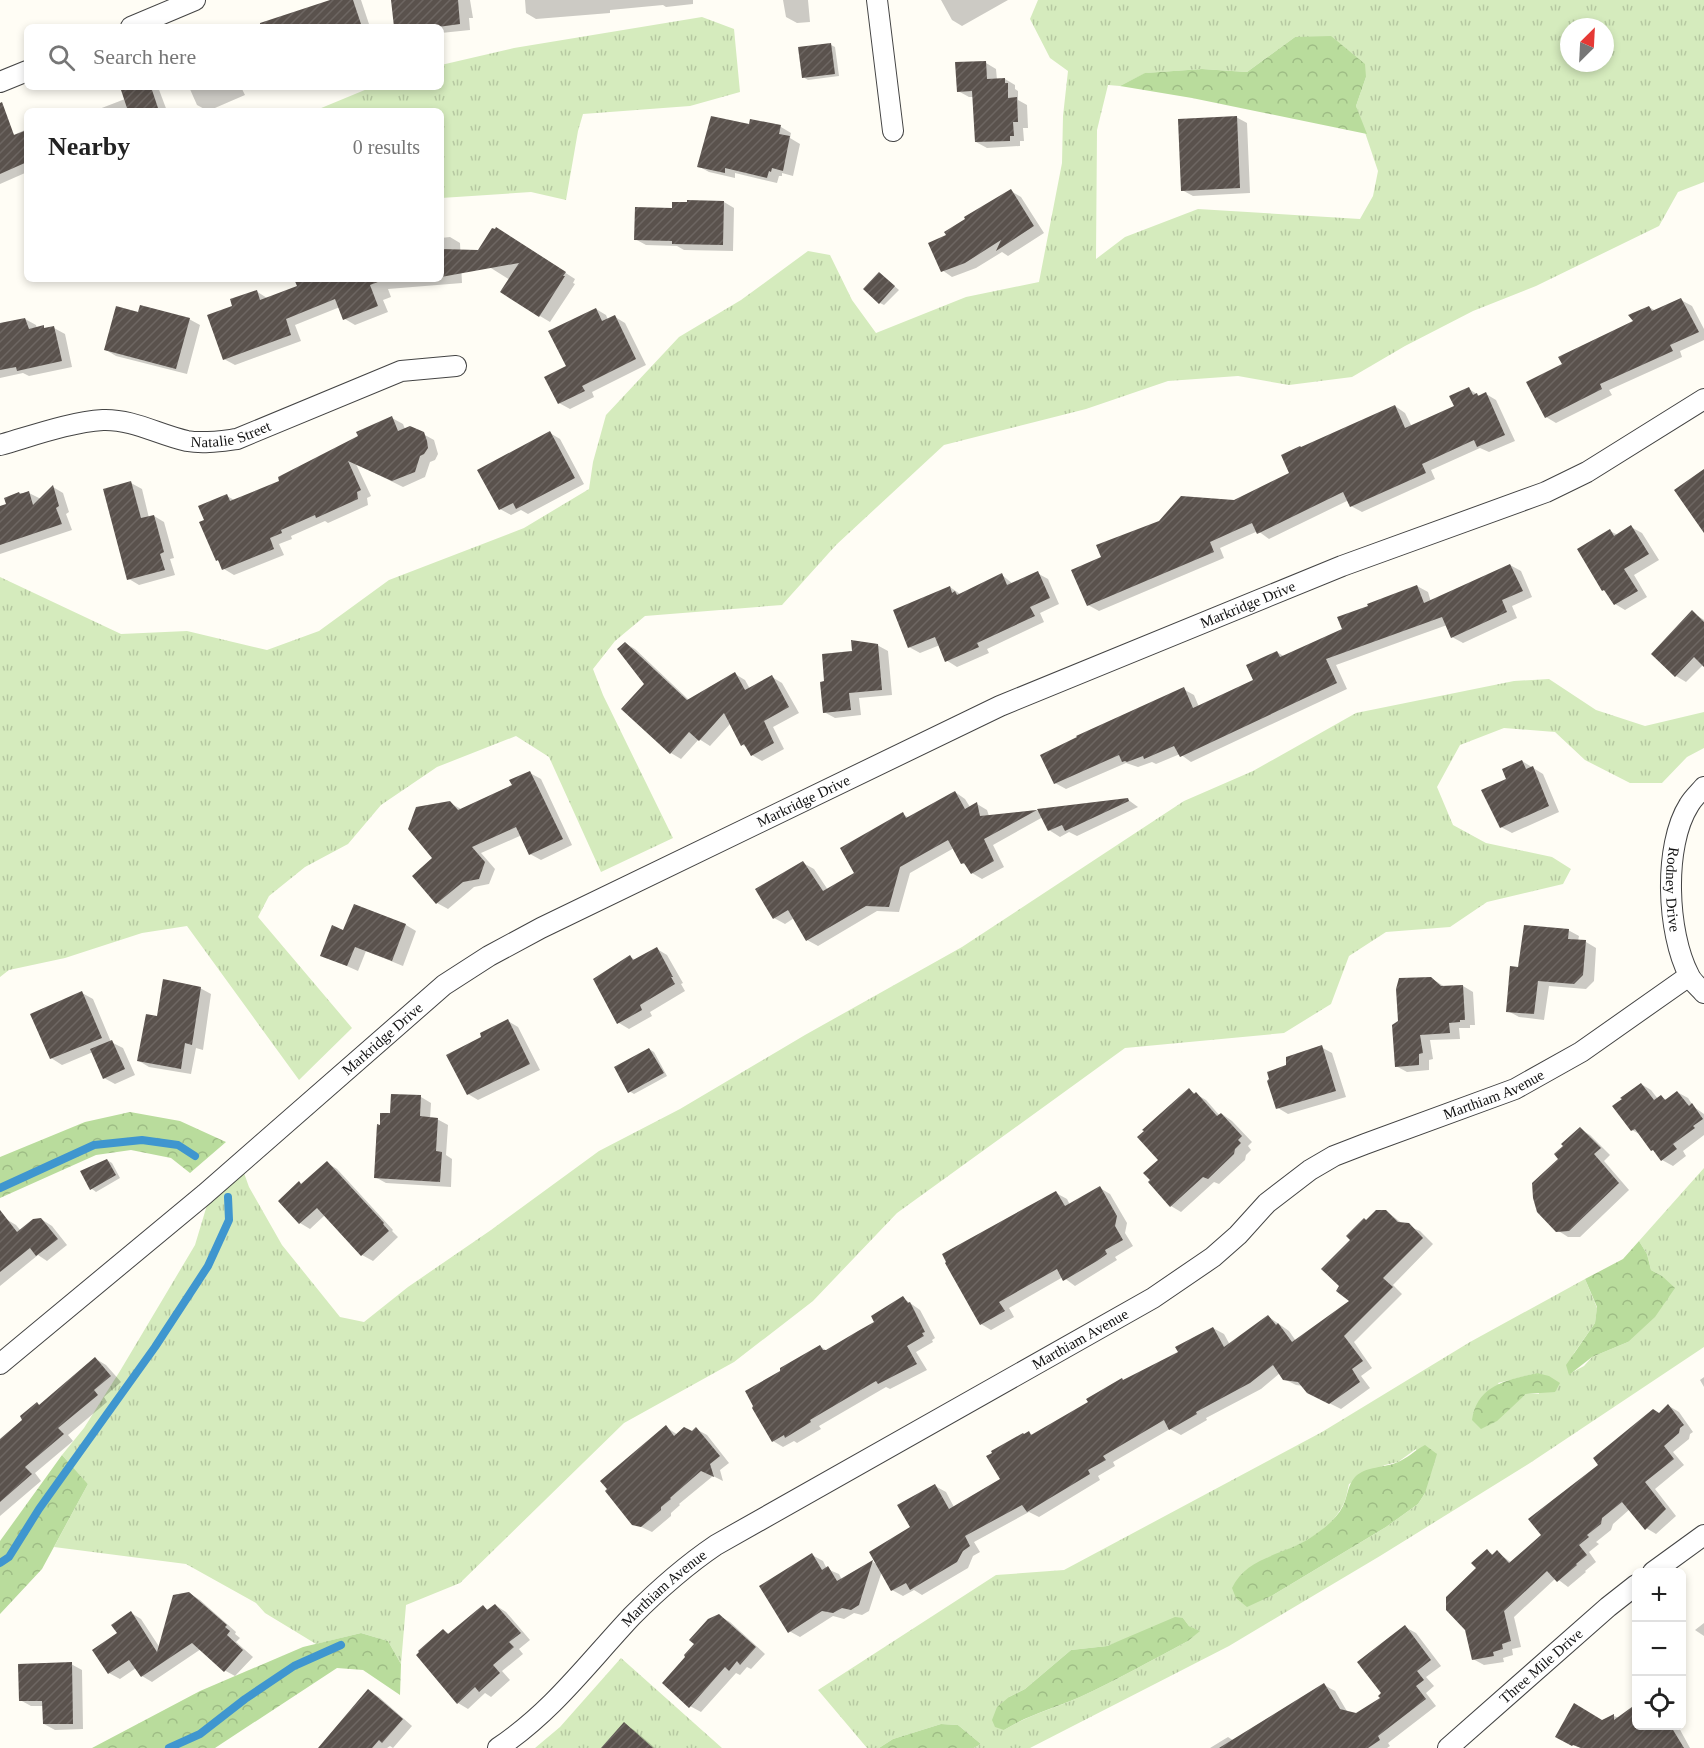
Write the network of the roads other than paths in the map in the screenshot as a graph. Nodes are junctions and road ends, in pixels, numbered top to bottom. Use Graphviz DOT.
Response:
graph roads {
  1 [pos="195,0"];
  2 [pos="877,0"];
  3 [pos="138,24"];
  4 [pos="24,71"];
  5 [pos="0,82"];
  6 [pos="893,131"];
  7 [pos="456,366"];
  8 [pos="1704,399"];
  9 [pos="0,445"];
  10 [pos="1704,787"];
  11 [pos="1689,976"];
  12 [pos="1704,993"];
  13 [pos="0,1364"];
  14 [pos="1704,1535"];
  15 [pos="1659,1568"];
  16 [pos="1632,1588"];
  17 [pos="498,1748"];
  18 [pos="1448,1748"];
  1 -- 3 [label="street"];
  2 -- 6 [label="street"];
  4 -- 5 [label="street"];
  7 -- 9 [label="street, Natalie Street"];
  8 -- 13 [label="street, Markridge Drive"];
  10 -- 11 [label="street, Rodney Drive"];
  11 -- 12 [label="street, Rodney Drive"];
  11 -- 17 [label="street, Marthiam Avenue"];
  14 -- 15 [label="street"];
  16 -- 18 [label="street, Three Mile Drive"];
}
